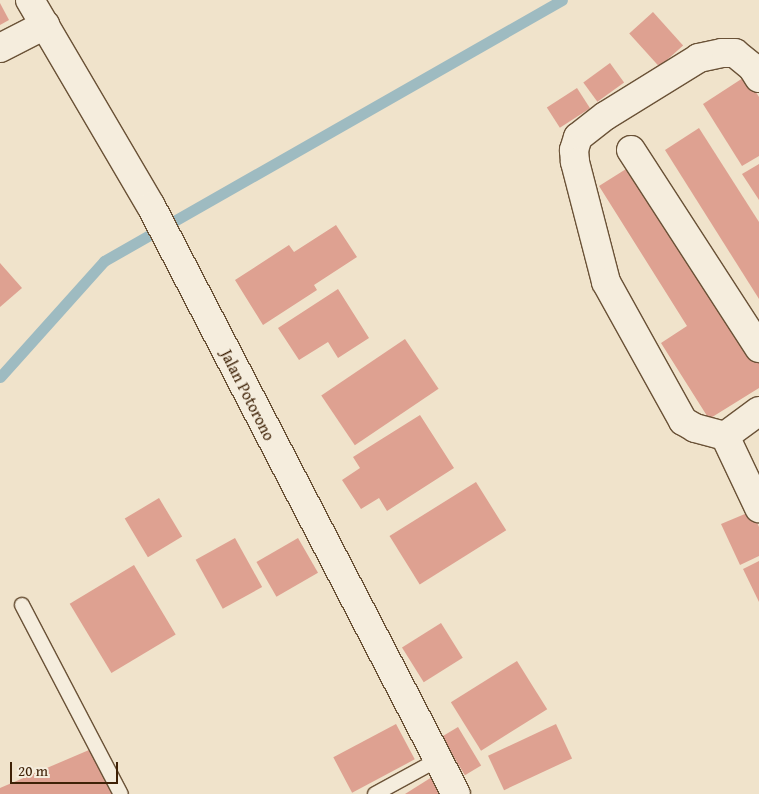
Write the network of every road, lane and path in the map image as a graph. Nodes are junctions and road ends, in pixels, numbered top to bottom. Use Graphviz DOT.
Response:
graph roads {
  1 [pos="30,0"];
  2 [pos="45,25"];
  3 [pos="0,48"];
  4 [pos="759,78"];
  5 [pos="631,150"];
  6 [pos="759,348"];
  7 [pos="759,412"];
  8 [pos="725,436"];
  9 [pos="759,508"];
  10 [pos="22,605"];
  11 [pos="437,760"];
  12 [pos="121,794"];
  13 [pos="376,794"];
  14 [pos="456,794"];
  1 -- 2 [label="street, Jalan Potorono"];
  2 -- 3 [label="street"];
  2 -- 11 [label="street, Jalan Potorono"];
  4 -- 8 [label="street"];
  5 -- 6 [label="street"];
  7 -- 8 [label="street"];
  8 -- 9 [label="street"];
  10 -- 12 [label="lane"];
  11 -- 13 [label="lane"];
  11 -- 14 [label="street, Jalan Potorono"];
}
